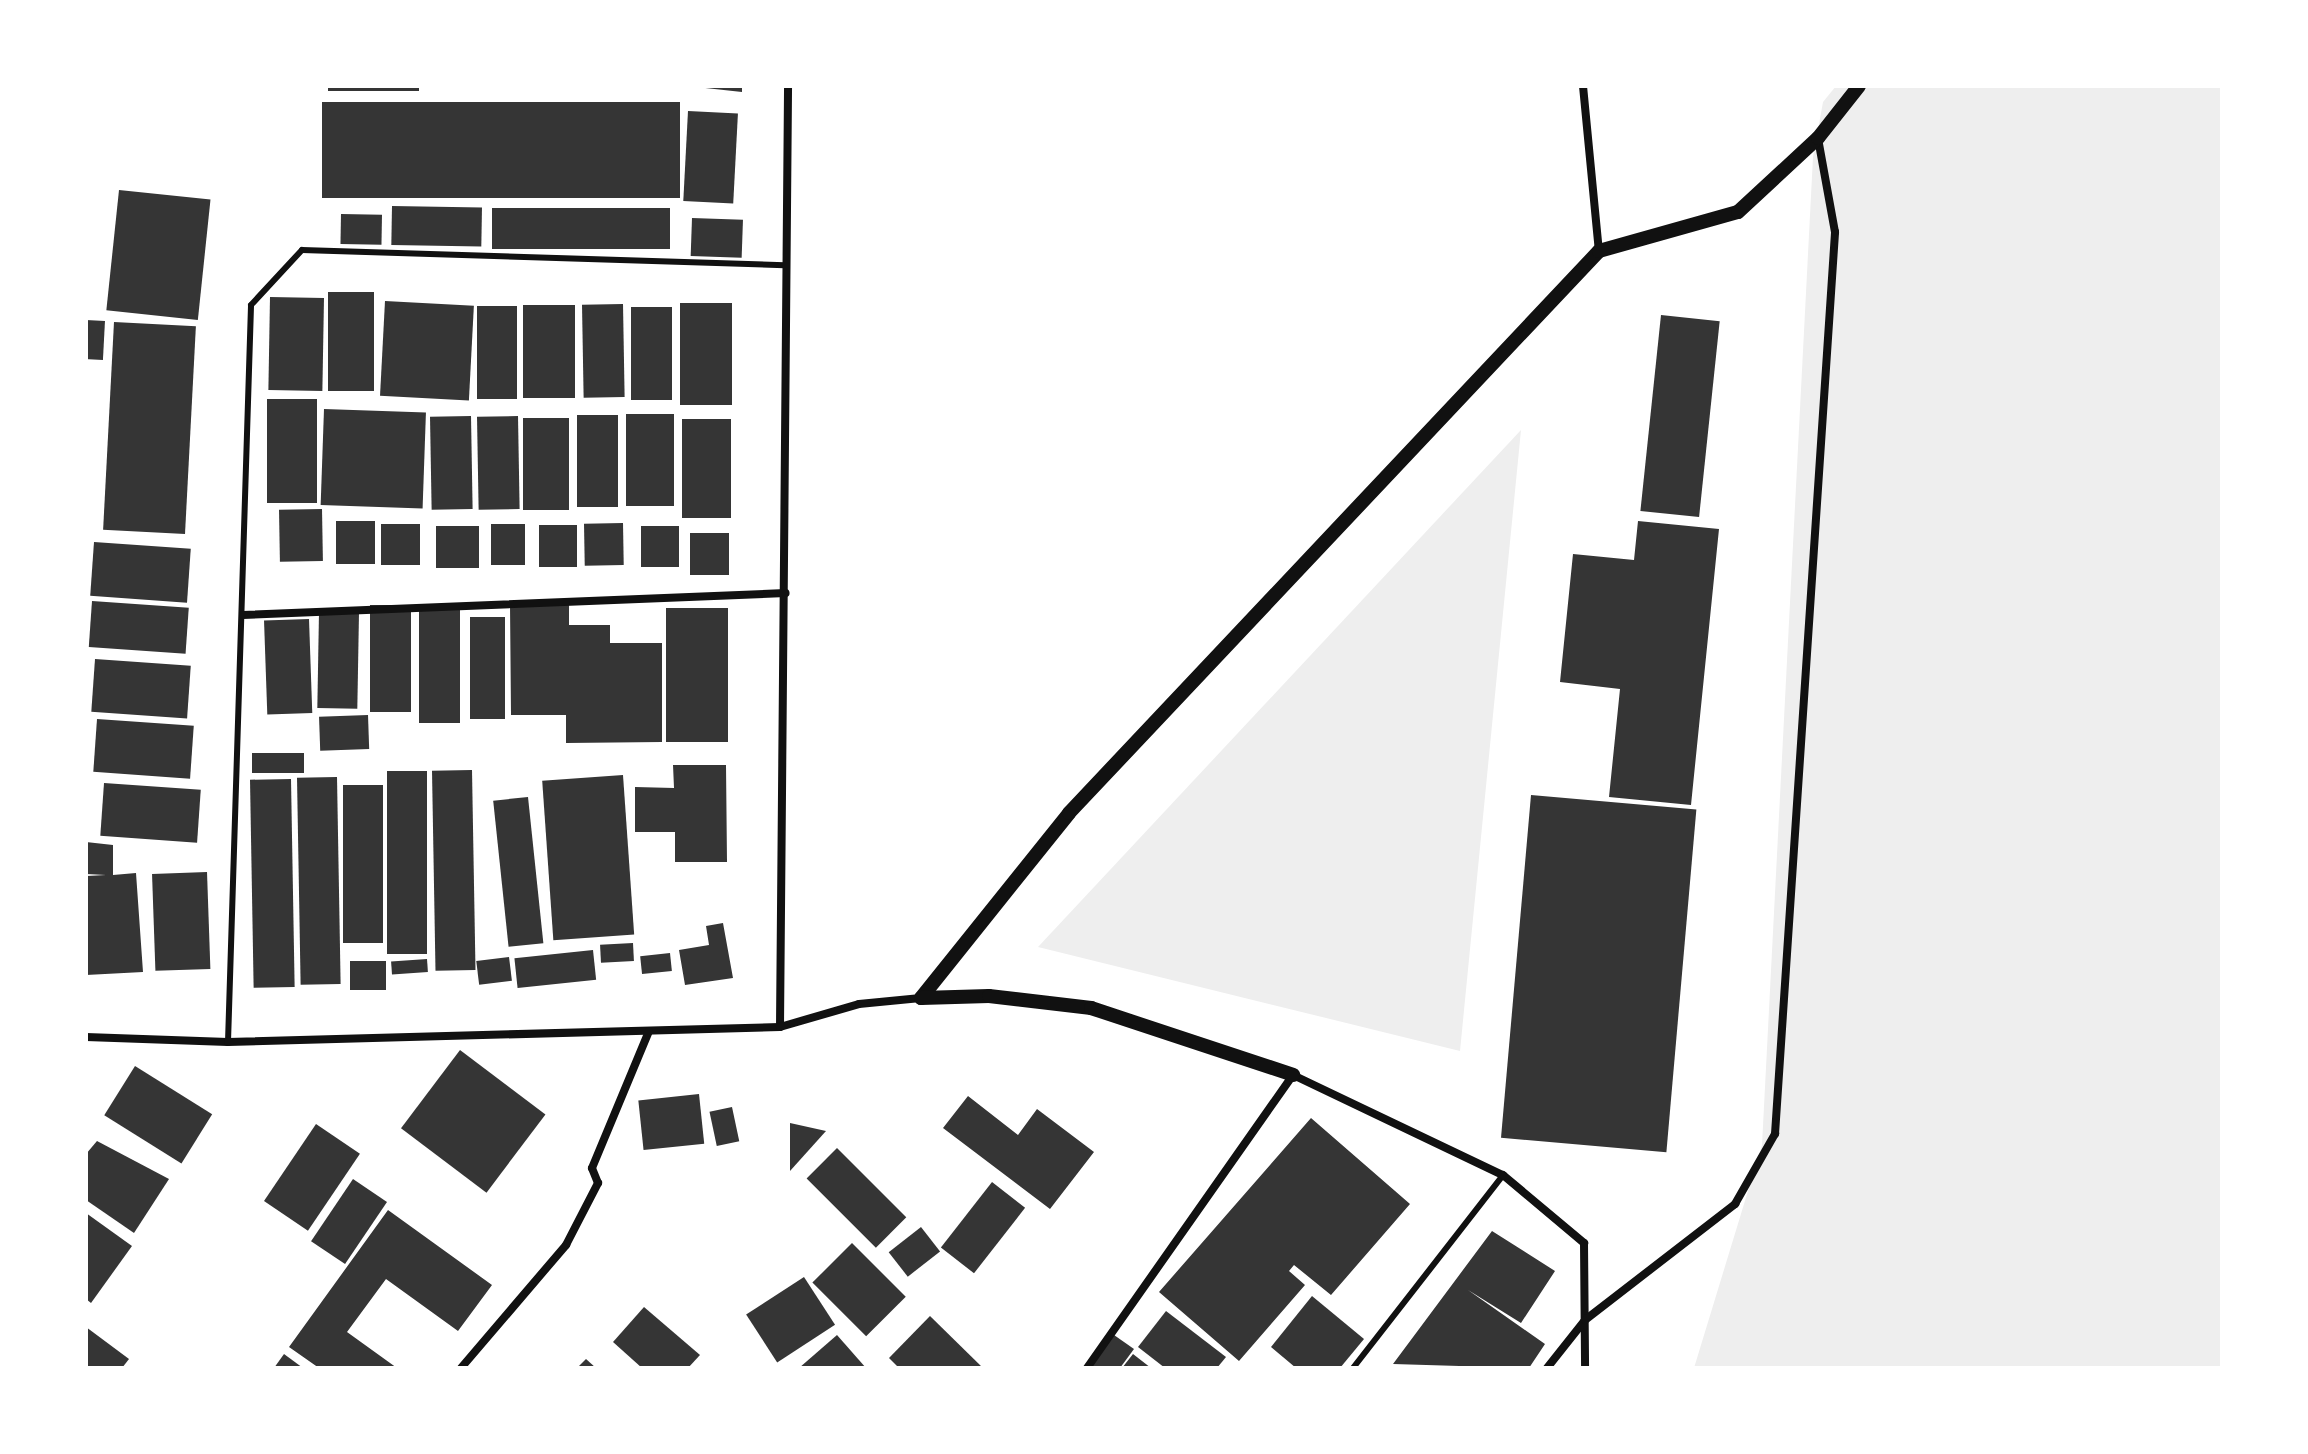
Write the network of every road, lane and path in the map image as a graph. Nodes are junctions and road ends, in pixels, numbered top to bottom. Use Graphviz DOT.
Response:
graph roads {
  1 [pos="788,86"];
  2 [pos="1583,86"];
  3 [pos="1859,86"];
  4 [pos="1818,138"];
  5 [pos="1599,251"];
  6 [pos="785,265"];
  7 [pos="786,593"];
  8 [pos="243,615"];
  9 [pos="921,998"];
  10 [pos="780,1027"];
  11 [pos="649,1031"];
  12 [pos="86,1037"];
  13 [pos="228,1042"];
  14 [pos="1293,1075"];
  15 [pos="1503,1175"];
  16 [pos="1585,1320"];
  17 [pos="461,1368"];
  18 [pos="1087,1368"];
  19 [pos="1353,1368"];
  20 [pos="1547,1368"];
  21 [pos="1585,1368"];
  1 -- 6 [label="street"];
  2 -- 5 [label="street"];
  3 -- 4 [label="street"];
  4 -- 5 [label="street"];
  4 -- 16 [label="street"];
  5 -- 9 [label="street"];
  6 -- 7 [label="street"];
  6 -- 8 [label="lane"];
  7 -- 8 [label="street"];
  7 -- 10 [label="street"];
  8 -- 13 [label="lane"];
  9 -- 10 [label="street"];
  9 -- 14 [label="street"];
  10 -- 11 [label="street"];
  11 -- 13 [label="street"];
  11 -- 17 [label="street"];
  12 -- 13 [label="street"];
  14 -- 15 [label="street"];
  14 -- 18 [label="street"];
  15 -- 16 [label="street"];
  15 -- 19 [label="lane"];
  16 -- 20 [label="street"];
  16 -- 21 [label="street"];
}
